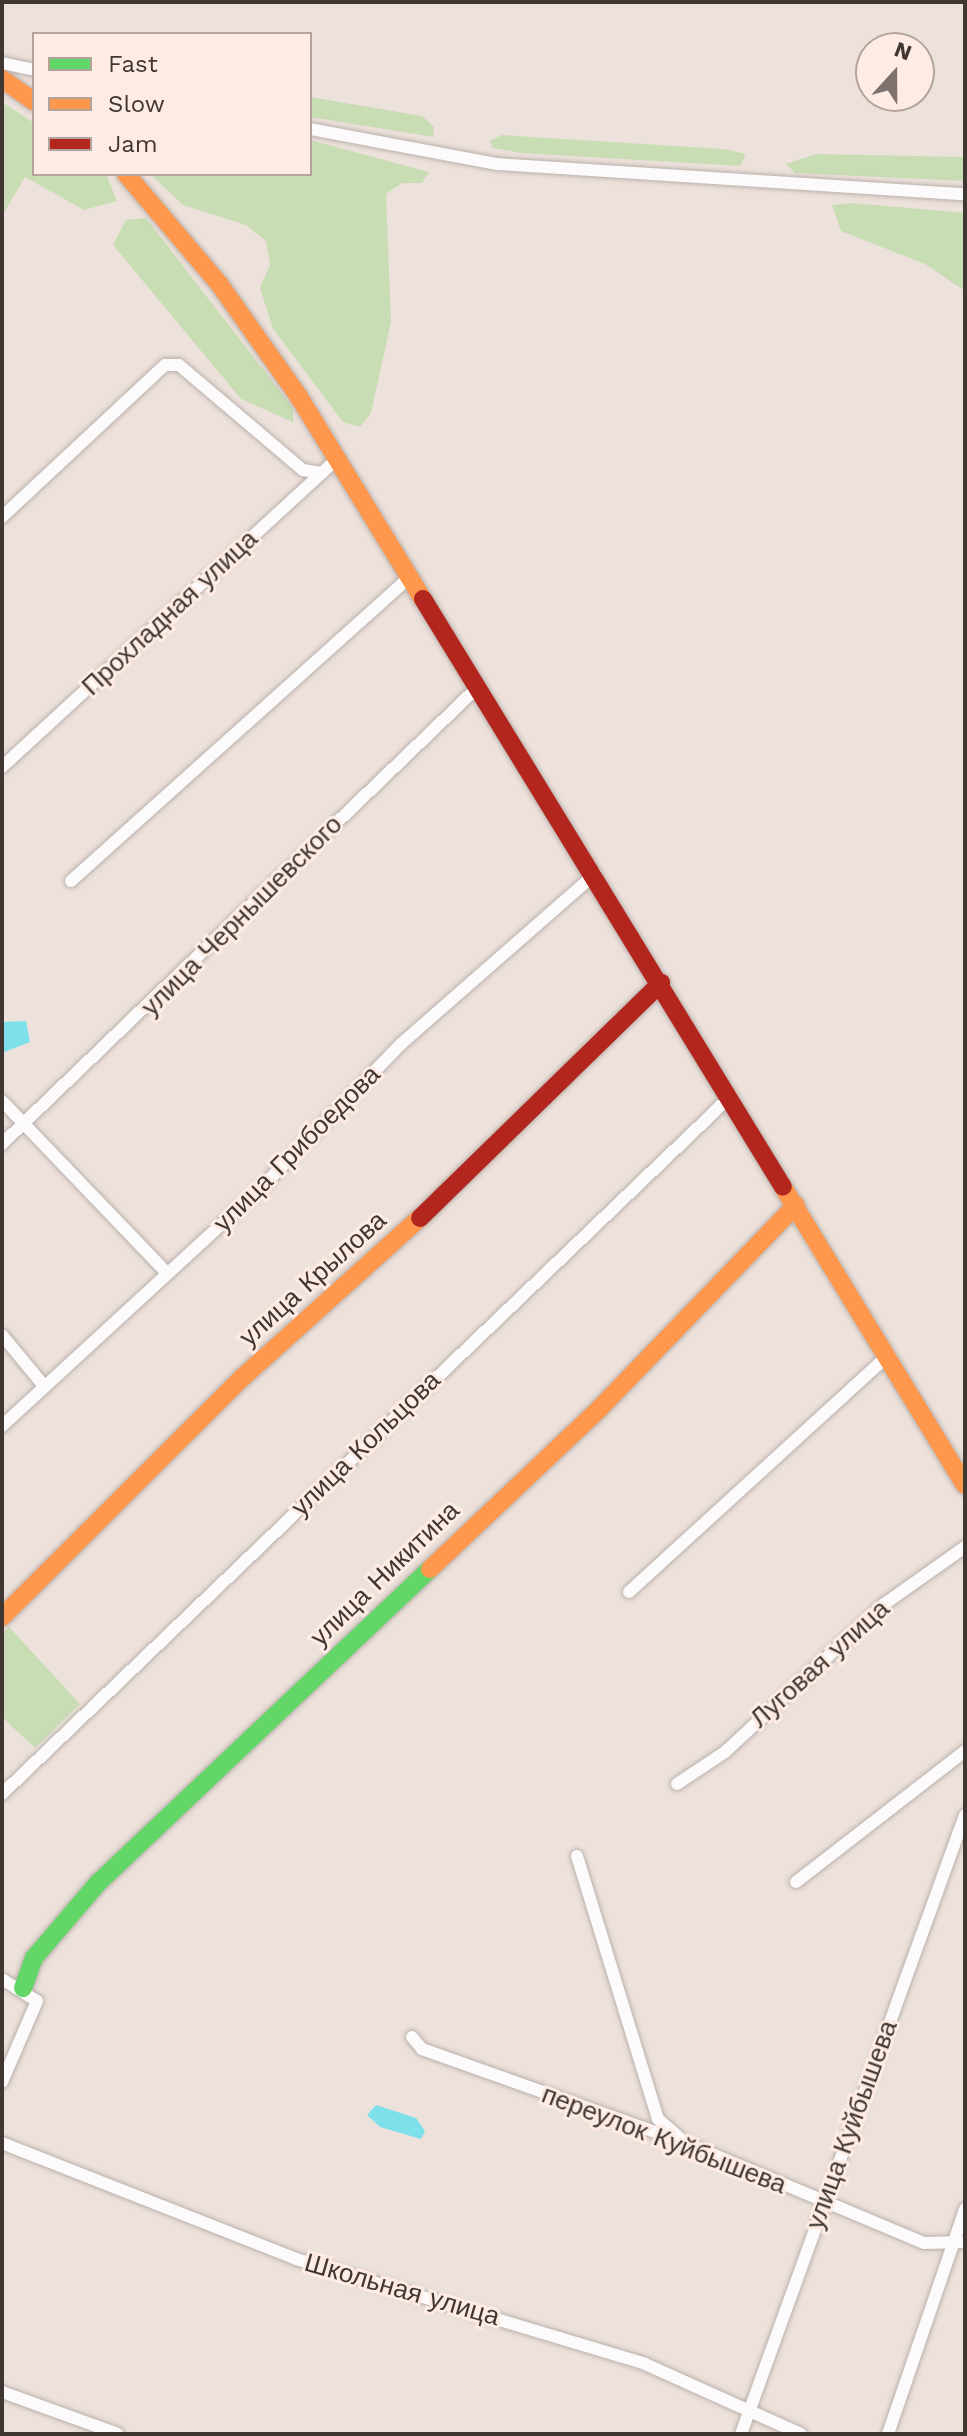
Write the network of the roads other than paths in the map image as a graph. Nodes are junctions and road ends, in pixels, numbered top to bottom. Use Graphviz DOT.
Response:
graph roads {
  1 [pos="2,63"];
  2 [pos="32,70"];
  3 [pos="2,79"];
  4 [pos="32,100"];
  5 [pos="312,129"];
  6 [pos="128,176"];
  7 [pos="965,194"];
  8 [pos="338,458"];
  9 [pos="322,473"];
  10 [pos="2,517"];
  11 [pos="411,576"];
  12 [pos="479,686"];
  13 [pos="2,767"];
  14 [pos="595,874"];
  15 [pos="71,881"];
  16 [pos="661,983"];
  17 [pos="731,1096"];
  18 [pos="2,1101"];
  19 [pos="25,1124"];
  20 [pos="2,1144"];
  21 [pos="796,1205"];
  22 [pos="164,1270"];
  23 [pos="2,1335"];
  24 [pos="886,1357"];
  25 [pos="44,1386"];
  26 [pos="2,1426"];
  27 [pos="965,1485"];
  28 [pos="965,1547"];
  29 [pos="629,1592"];
  30 [pos="2,1617"];
  31 [pos="965,1751"];
  32 [pos="677,1784"];
  33 [pos="2,1794"];
  34 [pos="965,1815"];
  35 [pos="577,1856"];
  36 [pos="796,1882"];
  37 [pos="2,1979"];
  38 [pos="23,1988"];
  39 [pos="412,2037"];
  40 [pos="2,2082"];
  41 [pos="2,2143"];
  42 [pos="686,2143"];
  43 [pos="823,2203"];
  44 [pos="965,2209"];
  45 [pos="959,2243"];
  46 [pos="2,2392"];
  47 [pos="748,2413"];
  48 [pos="118,2434"];
  49 [pos="741,2434"];
  50 [pos="801,2434"];
  51 [pos="888,2434"];
  1 -- 2 [label="street"];
  3 -- 4 [label="street"];
  5 -- 7 [label="street"];
  6 -- 8 [label="street"];
  8 -- 9 [label="street, Прохладная улица"];
  8 -- 11 [label="street"];
  9 -- 10 [label="street"];
  9 -- 13 [label="street, Прохладная улица"];
  11 -- 12 [label="street"];
  11 -- 15 [label="street"];
  12 -- 14 [label="street"];
  12 -- 19 [label="street, улица Чернышевского"];
  14 -- 16 [label="street"];
  14 -- 22 [label="street, улица Грибоедова"];
  16 -- 17 [label="street"];
  16 -- 30 [label="street, улица Крылова"];
  17 -- 21 [label="street"];
  17 -- 33 [label="street, улица Кольцова"];
  18 -- 19 [label="street"];
  19 -- 20 [label="street, улица Чернышевского"];
  19 -- 22 [label="street"];
  21 -- 24 [label="street"];
  21 -- 38 [label="street, улица Никитина"];
  22 -- 25 [label="street, улица Грибоедова"];
  23 -- 25 [label="street"];
  24 -- 27 [label="street"];
  24 -- 29 [label="street"];
  25 -- 26 [label="street, улица Грибоедова"];
  28 -- 32 [label="street, Луговая улица"];
  31 -- 36 [label="street"];
  34 -- 43 [label="street, улица Куйбышева"];
  35 -- 42 [label="street"];
  37 -- 38 [label="street"];
  38 -- 40 [label="street"];
  39 -- 42 [label="street, переулок Куйбышева"];
  41 -- 47 [label="street, Школьная улица"];
  42 -- 43 [label="street, переулок Куйбышева"];
  43 -- 45 [label="street, переулок Куйбышева"];
  43 -- 47 [label="street, улица Куйбышева"];
  44 -- 45 [label="street"];
  45 -- 51 [label="street"];
  46 -- 48 [label="street"];
  47 -- 49 [label="street, улица Куйбышева"];
  47 -- 50 [label="street, Школьная улица"];
}
